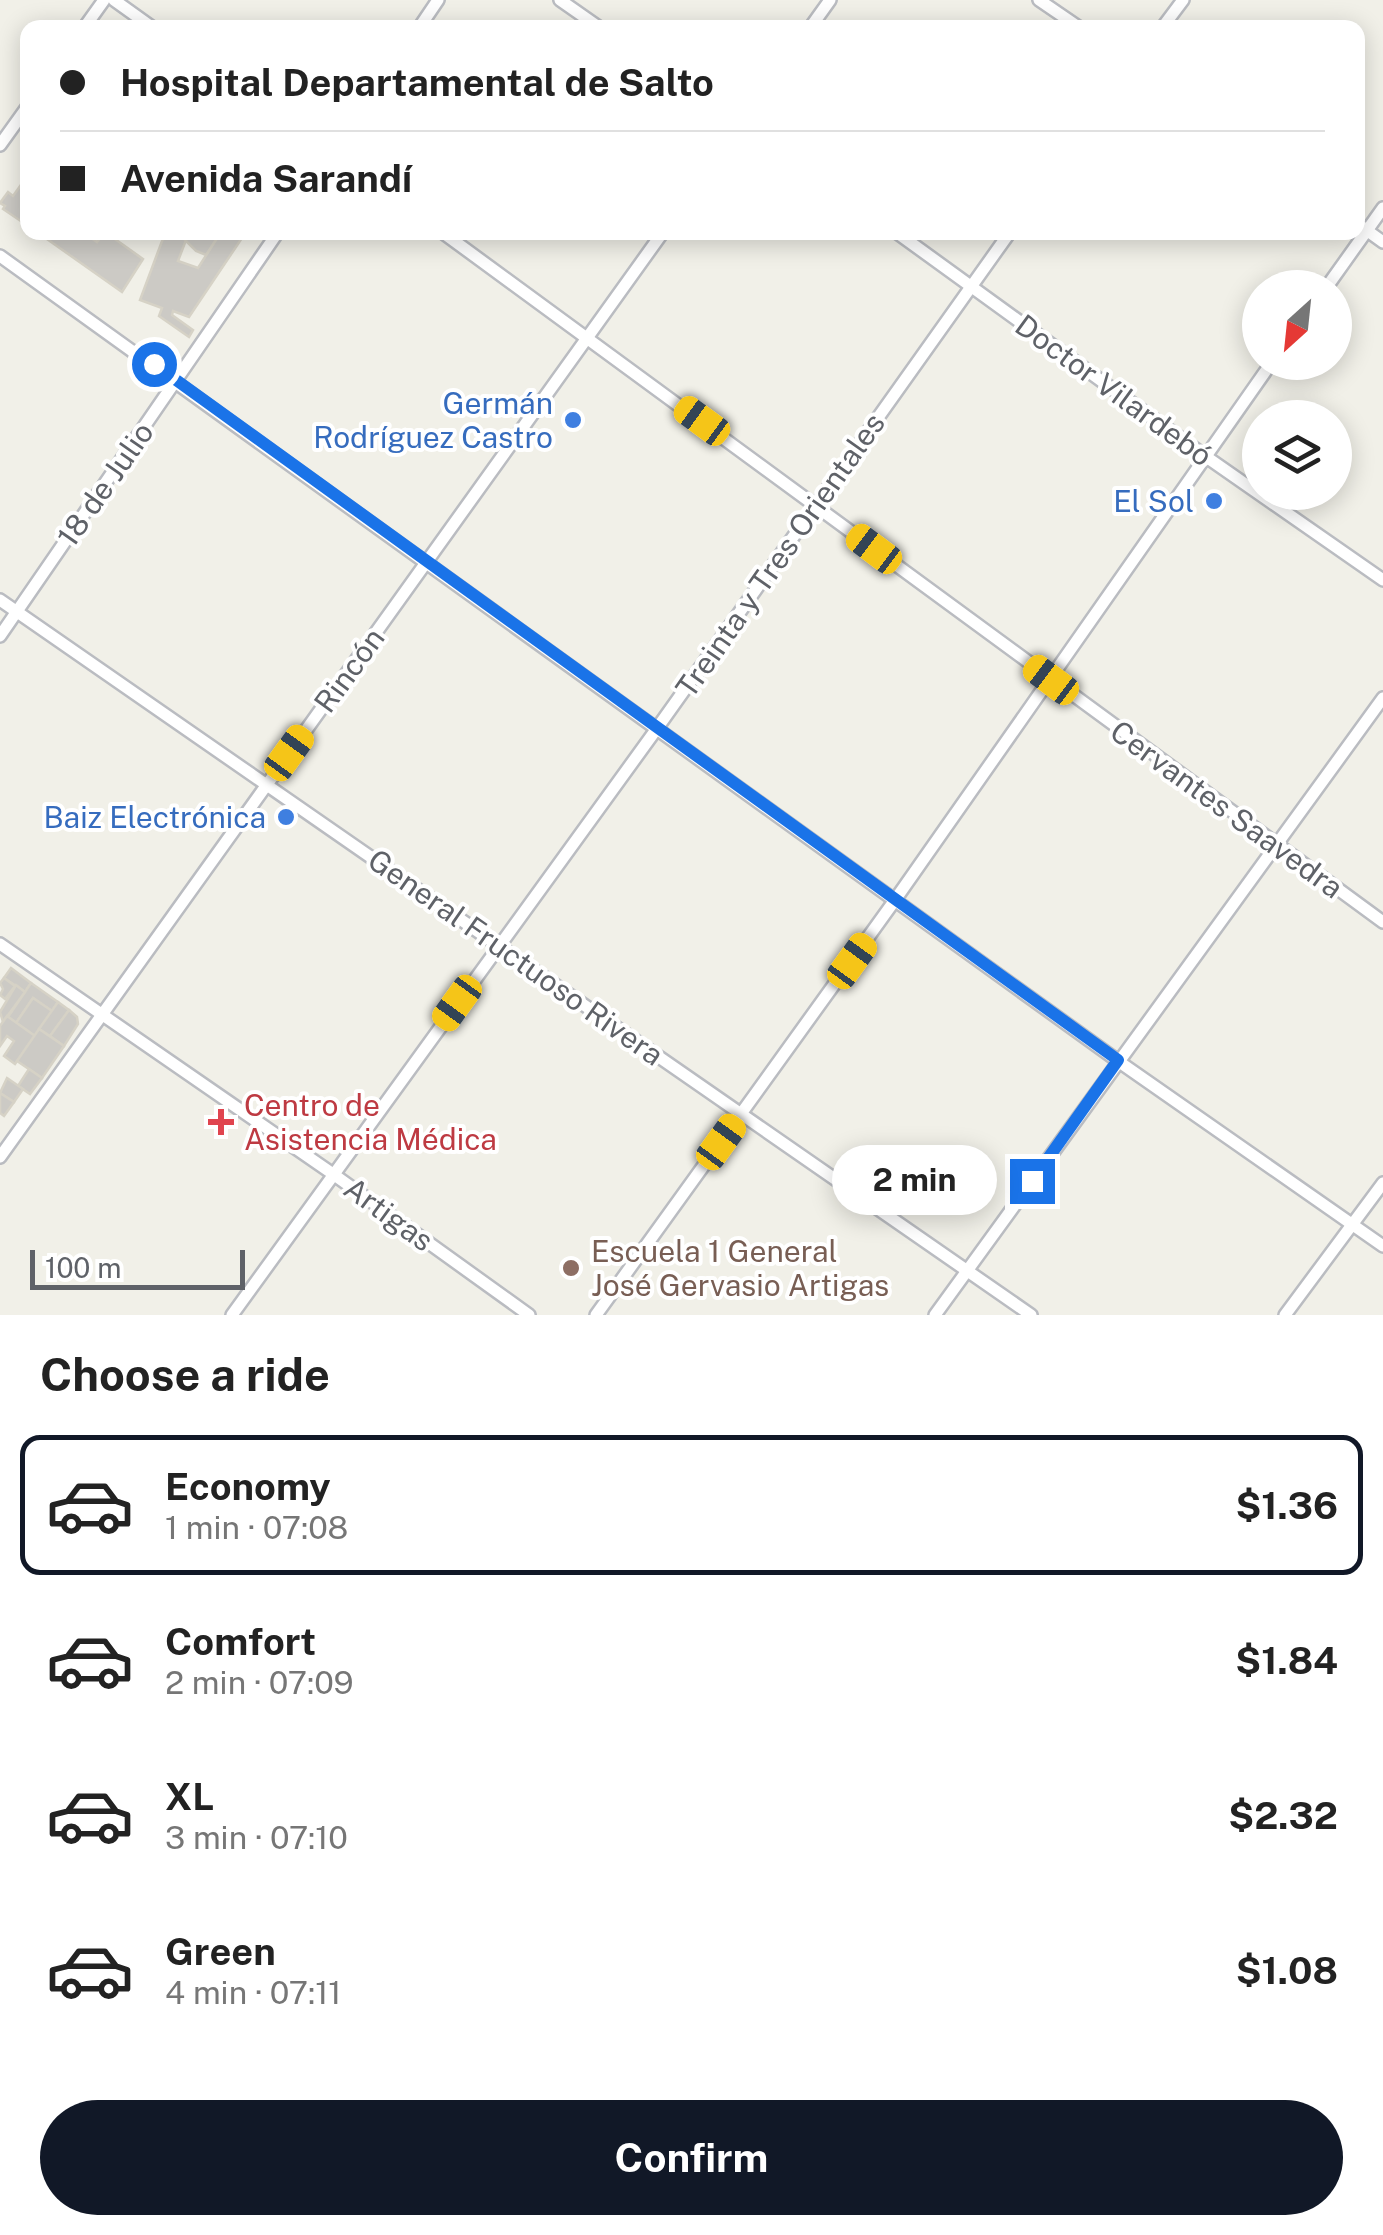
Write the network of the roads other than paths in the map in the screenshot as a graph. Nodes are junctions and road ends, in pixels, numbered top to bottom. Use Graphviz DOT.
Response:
graph roads {
  1 [pos="114,0"];
  2 [pos="560,0"];
  3 [pos="1039,0"];
  4 [pos="142,20"];
  5 [pos="589,20"];
  6 [pos="1068,20"];
  7 [pos="20,117"];
  8 [pos="0,145"];
  9 [pos="272,240"];
  10 [pos="453,240"];
  11 [pos="657,240"];
  12 [pos="907,240"];
  13 [pos="1004,240"];
  14 [pos="1354,240"];
  15 [pos="0,256"];
  16 [pos="1337,270"];
  17 [pos="971,286"];
  18 [pos="588,338"];
  19 [pos="176,380"];
  20 [pos="1259,380"];
  21 [pos="1205,456"];
  22 [pos="816,505"];
  23 [pos="426,563"];
  24 [pos="1383,580"];
  25 [pos="0,600"];
  26 [pos="17,612"];
  27 [pos="0,636"];
  28 [pos="1051,680"];
  29 [pos="1383,698"];
  30 [pos="658,727"];
  31 [pos="266,785"];
  32 [pos="1274,844"];
  33 [pos="896,900"];
  34 [pos="1383,922"];
  35 [pos="0,944"];
  36 [pos="499,946"];
  37 [pos="102,1014"];
  38 [pos="1118,1060"];
  39 [pos="742,1113"];
  40 [pos="5,1139"];
  41 [pos="0,1156"];
  42 [pos="332,1174"];
  43 [pos="1383,1183"];
  44 [pos="1352,1224"];
  45 [pos="1383,1246"];
  46 [pos="967,1271"];
  47 [pos="232,1315"];
  48 [pos="530,1315"];
  49 [pos="596,1315"];
  50 [pos="936,1315"];
  51 [pos="1032,1315"];
  52 [pos="1285,1315"];
  1 -- 4 [label="street"];
  2 -- 5 [label="street"];
  3 -- 6 [label="street"];
  7 -- 8 [label="street"];
  9 -- 19 [label="street, 18 de Julio"];
  10 -- 18 [label="street, Cervantes Saavedra"];
  11 -- 18 [label="street, Rincón"];
  12 -- 17 [label="street, Doctor Vilardebó"];
  13 -- 17 [label="street, Treinta y Tres Orientales"];
  14 -- 16 [label="street"];
  15 -- 19 [label="street"];
  17 -- 21 [label="street, Doctor Vilardebó"];
  17 -- 22 [label="street, Treinta y Tres Orientales"];
  18 -- 22 [label="street, Cervantes Saavedra"];
  18 -- 23 [label="street, Rincón"];
  19 -- 23 [label="street"];
  19 -- 26 [label="street, 18 de Julio"];
  20 -- 21 [label="street"];
  21 -- 24 [label="street, Doctor Vilardebó"];
  21 -- 28 [label="street"];
  22 -- 28 [label="street, Cervantes Saavedra"];
  22 -- 30 [label="street, Treinta y Tres Orientales"];
  23 -- 30 [label="street"];
  23 -- 31 [label="street, Rincón"];
  25 -- 26 [label="street, General Fructuoso Rivera"];
  26 -- 27 [label="street, 18 de Julio"];
  26 -- 31 [label="street, General Fructuoso Rivera"];
  28 -- 32 [label="street, Cervantes Saavedra"];
  28 -- 33 [label="street"];
  29 -- 32 [label="street"];
  30 -- 33 [label="street"];
  30 -- 36 [label="street, Treinta y Tres Orientales"];
  31 -- 36 [label="street, General Fructuoso Rivera"];
  31 -- 37 [label="street, Rincón"];
  32 -- 34 [label="street, Cervantes Saavedra"];
  32 -- 38 [label="street"];
  33 -- 38 [label="street"];
  33 -- 39 [label="street"];
  35 -- 37 [label="street, Artigas"];
  36 -- 39 [label="street, General Fructuoso Rivera"];
  36 -- 42 [label="street, Treinta y Tres Orientales"];
  37 -- 40 [label="street, Rincón"];
  37 -- 42 [label="street, Artigas"];
  38 -- 44 [label="street"];
  38 -- 46 [label="street"];
  39 -- 46 [label="street, General Fructuoso Rivera"];
  39 -- 49 [label="street"];
  40 -- 41 [label="street, Rincón"];
  42 -- 47 [label="street, Treinta y Tres Orientales"];
  42 -- 48 [label="street, Artigas"];
  43 -- 44 [label="street"];
  44 -- 45 [label="street"];
  44 -- 52 [label="street"];
  46 -- 50 [label="street"];
  46 -- 51 [label="street, General Fructuoso Rivera"];
}
